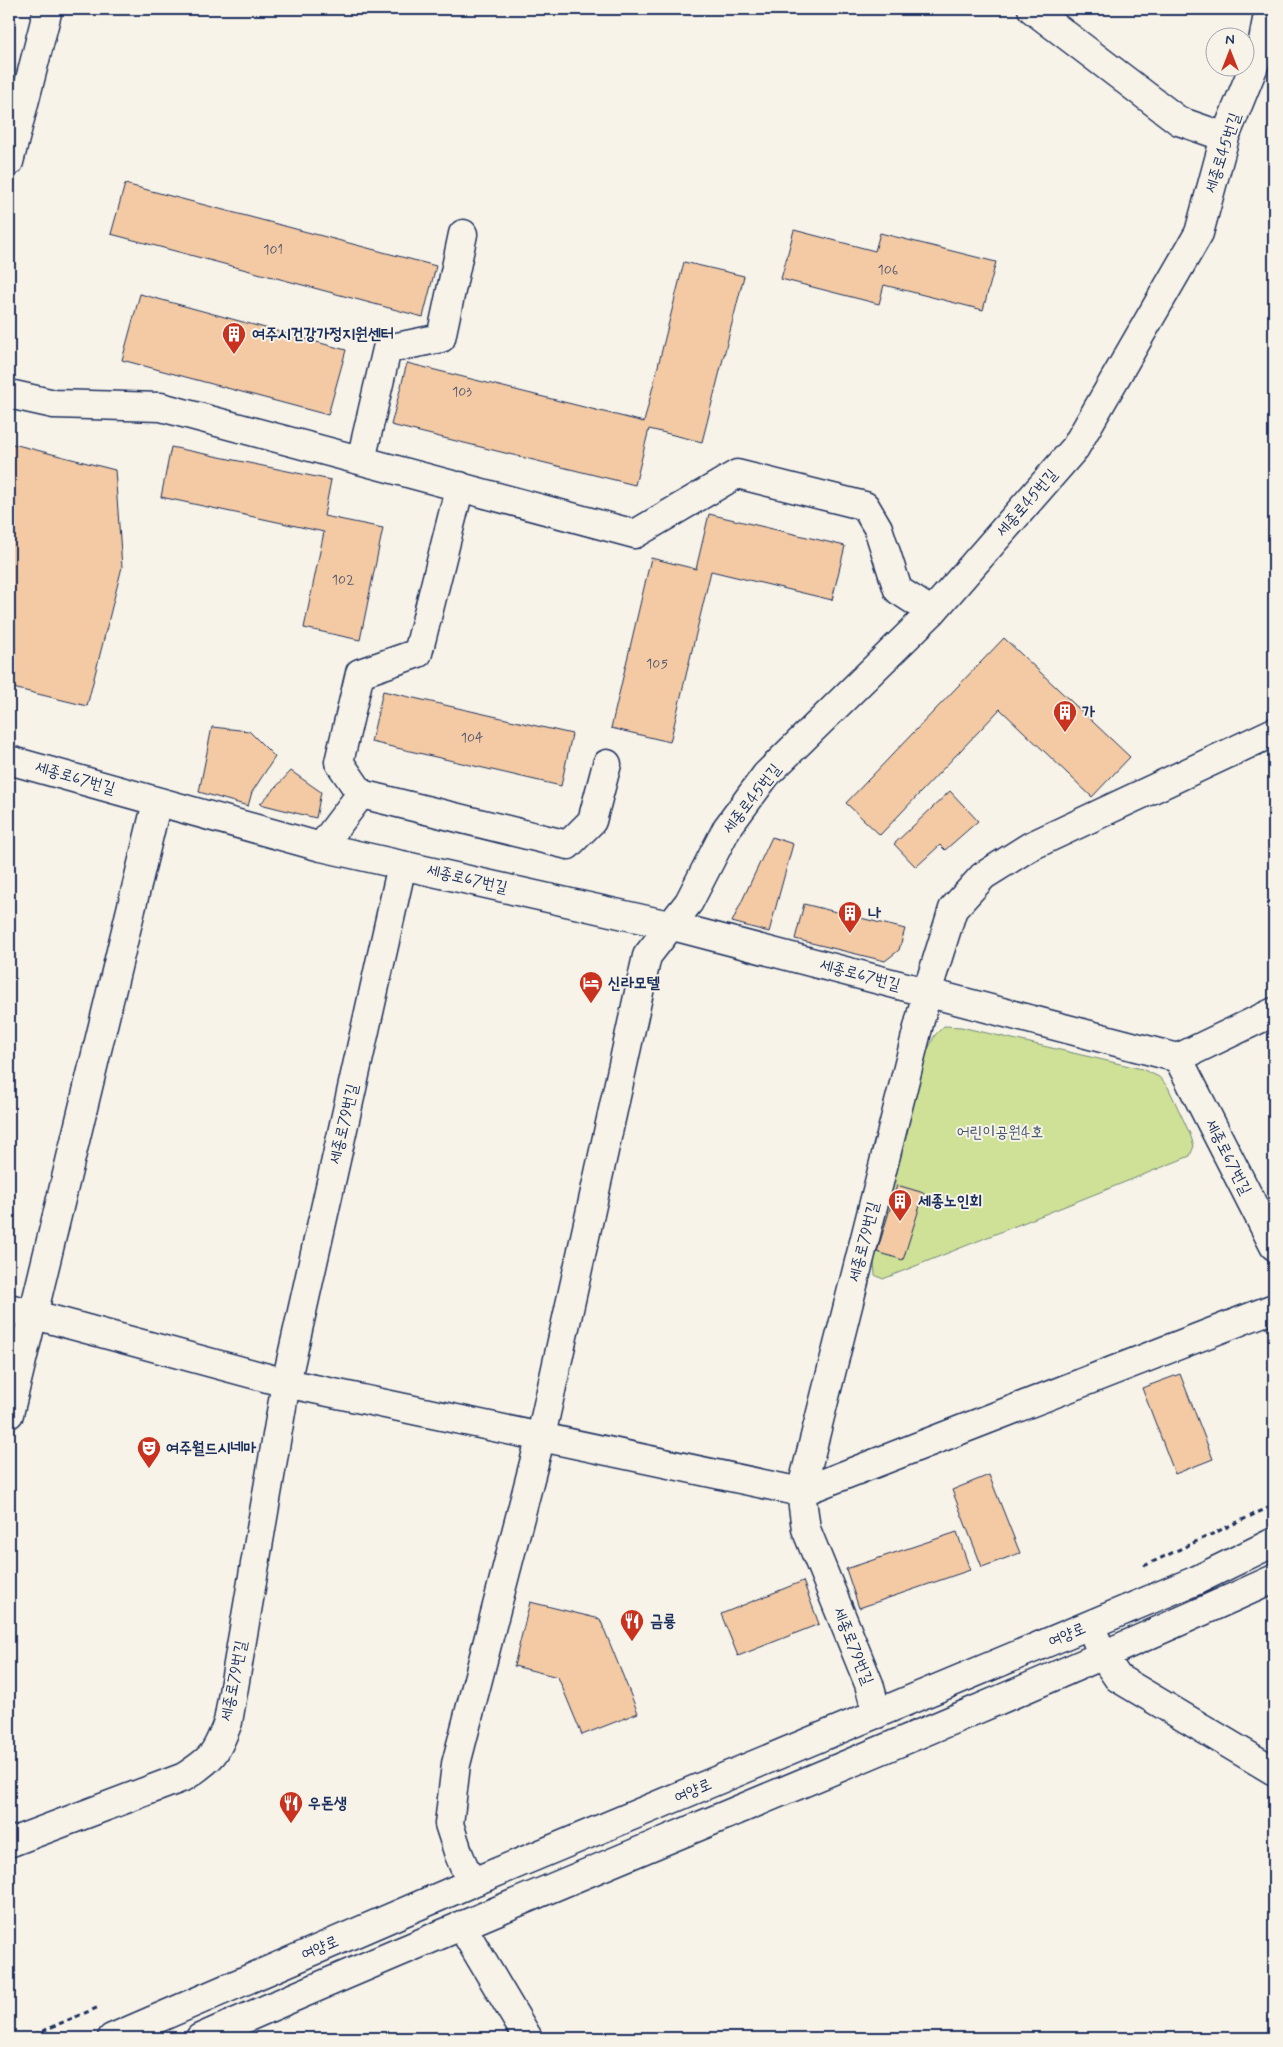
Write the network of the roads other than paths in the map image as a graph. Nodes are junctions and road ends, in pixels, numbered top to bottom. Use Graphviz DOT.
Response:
graph roads {
  1 [pos="48,9"];
  2 [pos="1032,9"];
  3 [pos="1269,9"];
  4 [pos="1225,137"];
  5 [pos="9,162"];
  6 [pos="463,234"];
  7 [pos="9,394"];
  8 [pos="361,460"];
  9 [pos="460,486"];
  10 [pos="932,612"];
  11 [pos="1274,732"];
  12 [pos="9,760"];
  13 [pos="607,764"];
  14 [pos="361,794"];
  15 [pos="157,802"];
  16 [pos="320,847"];
  17 [pos="402,865"];
  18 [pos="669,925"];
  19 [pos="927,992"];
  20 [pos="1274,1012"];
  21 [pos="1178,1058"];
  22 [pos="1274,1246"];
  23 [pos="1274,1308"];
  24 [pos="21,1311"];
  25 [pos="286,1383"];
  26 [pos="9,1414"];
  27 [pos="541,1436"];
  28 [pos="801,1492"];
  29 [pos="1274,1542"];
  30 [pos="1274,1579"];
  31 [pos="1090,1626"];
  32 [pos="1103,1656"];
  33 [pos="878,1714"];
  34 [pos="1274,1771"];
  35 [pos="9,1843"];
  36 [pos="471,1884"];
  37 [pos="461,1925"];
  38 [pos="112,2038"];
  39 [pos="200,2038"];
  40 [pos="528,2038"];
  1 -- 5 [label="street"];
  2 -- 4 [label="street"];
  3 -- 4 [label="street, 세종로45번길"];
  4 -- 10 [label="street, 세종로45번길"];
  6 -- 8 [label="street"];
  7 -- 8 [label="street"];
  8 -- 9 [label="street"];
  9 -- 10 [label="street"];
  9 -- 14 [label="street"];
  10 -- 18 [label="street, 세종로45번길"];
  11 -- 19 [label="street"];
  12 -- 15 [label="street, 세종로67번길"];
  13 -- 14 [label="street"];
  14 -- 16 [label="street"];
  15 -- 16 [label="street, 세종로67번길"];
  15 -- 24 [label="street"];
  16 -- 17 [label="street, 세종로67번길"];
  17 -- 18 [label="street, 세종로67번길"];
  17 -- 25 [label="street, 세종로79번길"];
  18 -- 19 [label="street, 세종로67번길"];
  18 -- 27 [label="street"];
  19 -- 21 [label="street, 세종로67번길"];
  19 -- 28 [label="street, 세종로79번길"];
  20 -- 21 [label="street"];
  21 -- 22 [label="street, 세종로67번길"];
  23 -- 28 [label="street"];
  24 -- 25 [label="street"];
  24 -- 26 [label="street"];
  25 -- 27 [label="street"];
  25 -- 35 [label="street, 세종로79번길"];
  27 -- 28 [label="street"];
  27 -- 36 [label="street"];
  28 -- 33 [label="street, 세종로79번길"];
  29 -- 31 [label="street, 여양로"];
  30 -- 32 [label="street, 여양로"];
  31 -- 32 [label="street"];
  31 -- 33 [label="street, 여양로"];
  32 -- 34 [label="street"];
  32 -- 37 [label="street, 여양로"];
  33 -- 36 [label="street, 여양로"];
  36 -- 38 [label="street, 여양로"];
  37 -- 39 [label="street, 여양로"];
  37 -- 40 [label="street"];
}
